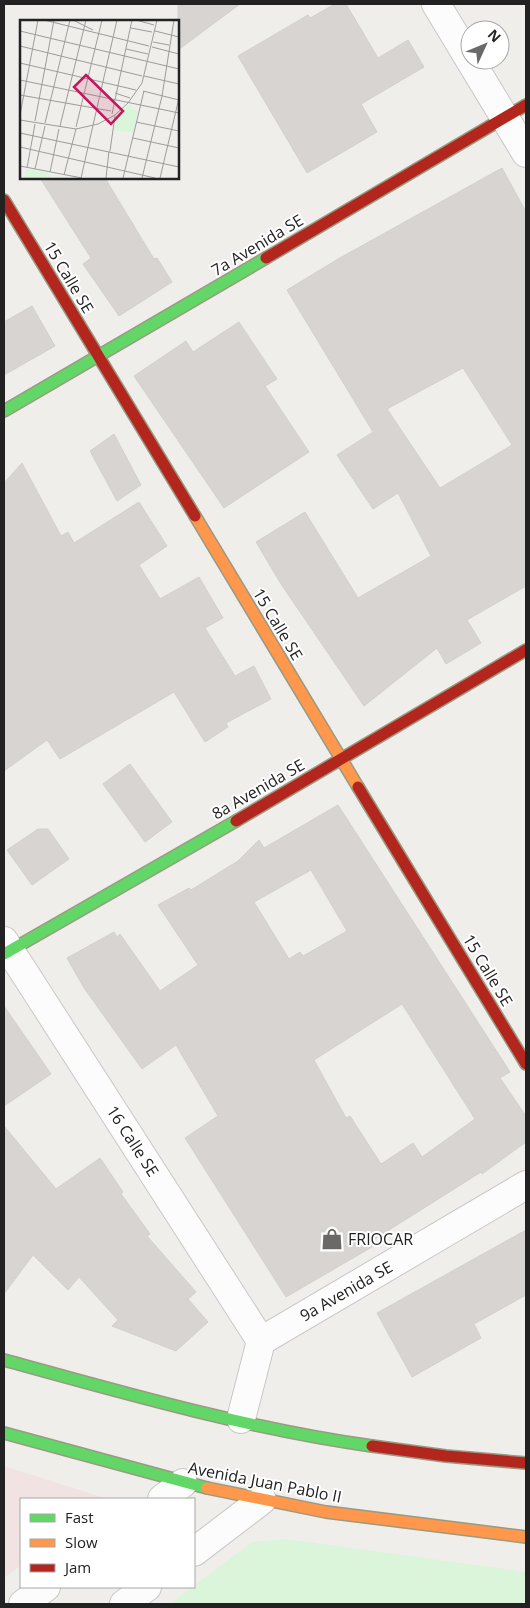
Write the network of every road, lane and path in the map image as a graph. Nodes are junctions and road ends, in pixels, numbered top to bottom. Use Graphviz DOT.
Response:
graph roads {
  1 [pos="436,4"];
  2 [pos="515,112"];
  3 [pos="526,153"];
  4 [pos="4,200"];
  5 [pos="98,357"];
  6 [pos="4,410"];
  7 [pos="526,650"];
  8 [pos="342,760"];
  9 [pos="6,949"];
  10 [pos="526,1064"];
  11 [pos="526,1185"];
  12 [pos="261,1341"];
  13 [pos="4,1360"];
  14 [pos="241,1419"];
  15 [pos="4,1432"];
  16 [pos="526,1463"];
  17 [pos="183,1483"];
  18 [pos="163,1498"];
  19 [pos="262,1500"];
  20 [pos="526,1536"];
  21 [pos="195,1551"];
  22 [pos="45,1588"];
  23 [pos="146,1588"];
  24 [pos="23,1604"];
  25 [pos="124,1604"];
  1 -- 2 [label="street"];
  2 -- 3 [label="street"];
  2 -- 5 [label="main road, 7a Avenida SE"];
  4 -- 5 [label="main road, 15 Calle SE"];
  5 -- 6 [label="main road, 7a Avenida SE"];
  5 -- 8 [label="main road, 15 Calle SE"];
  7 -- 8 [label="main road, 8a Avenida SE"];
  8 -- 9 [label="main road, 8a Avenida SE"];
  8 -- 10 [label="main road, 15 Calle SE"];
  9 -- 12 [label="street, 16 Calle SE"];
  11 -- 12 [label="street, 9a Avenida SE"];
  12 -- 14 [label="street"];
  13 -- 14 [label="main road"];
  14 -- 16 [label="main road"];
  15 -- 17 [label="main road, Avenida Juan Pablo II"];
  17 -- 18 [label="street"];
  17 -- 19 [label="main road, Avenida Juan Pablo II"];
  19 -- 20 [label="main road, Avenida Juan Pablo II"];
  19 -- 21 [label="street"];
  22 -- 24 [label="street"];
  23 -- 25 [label="street"];
}
